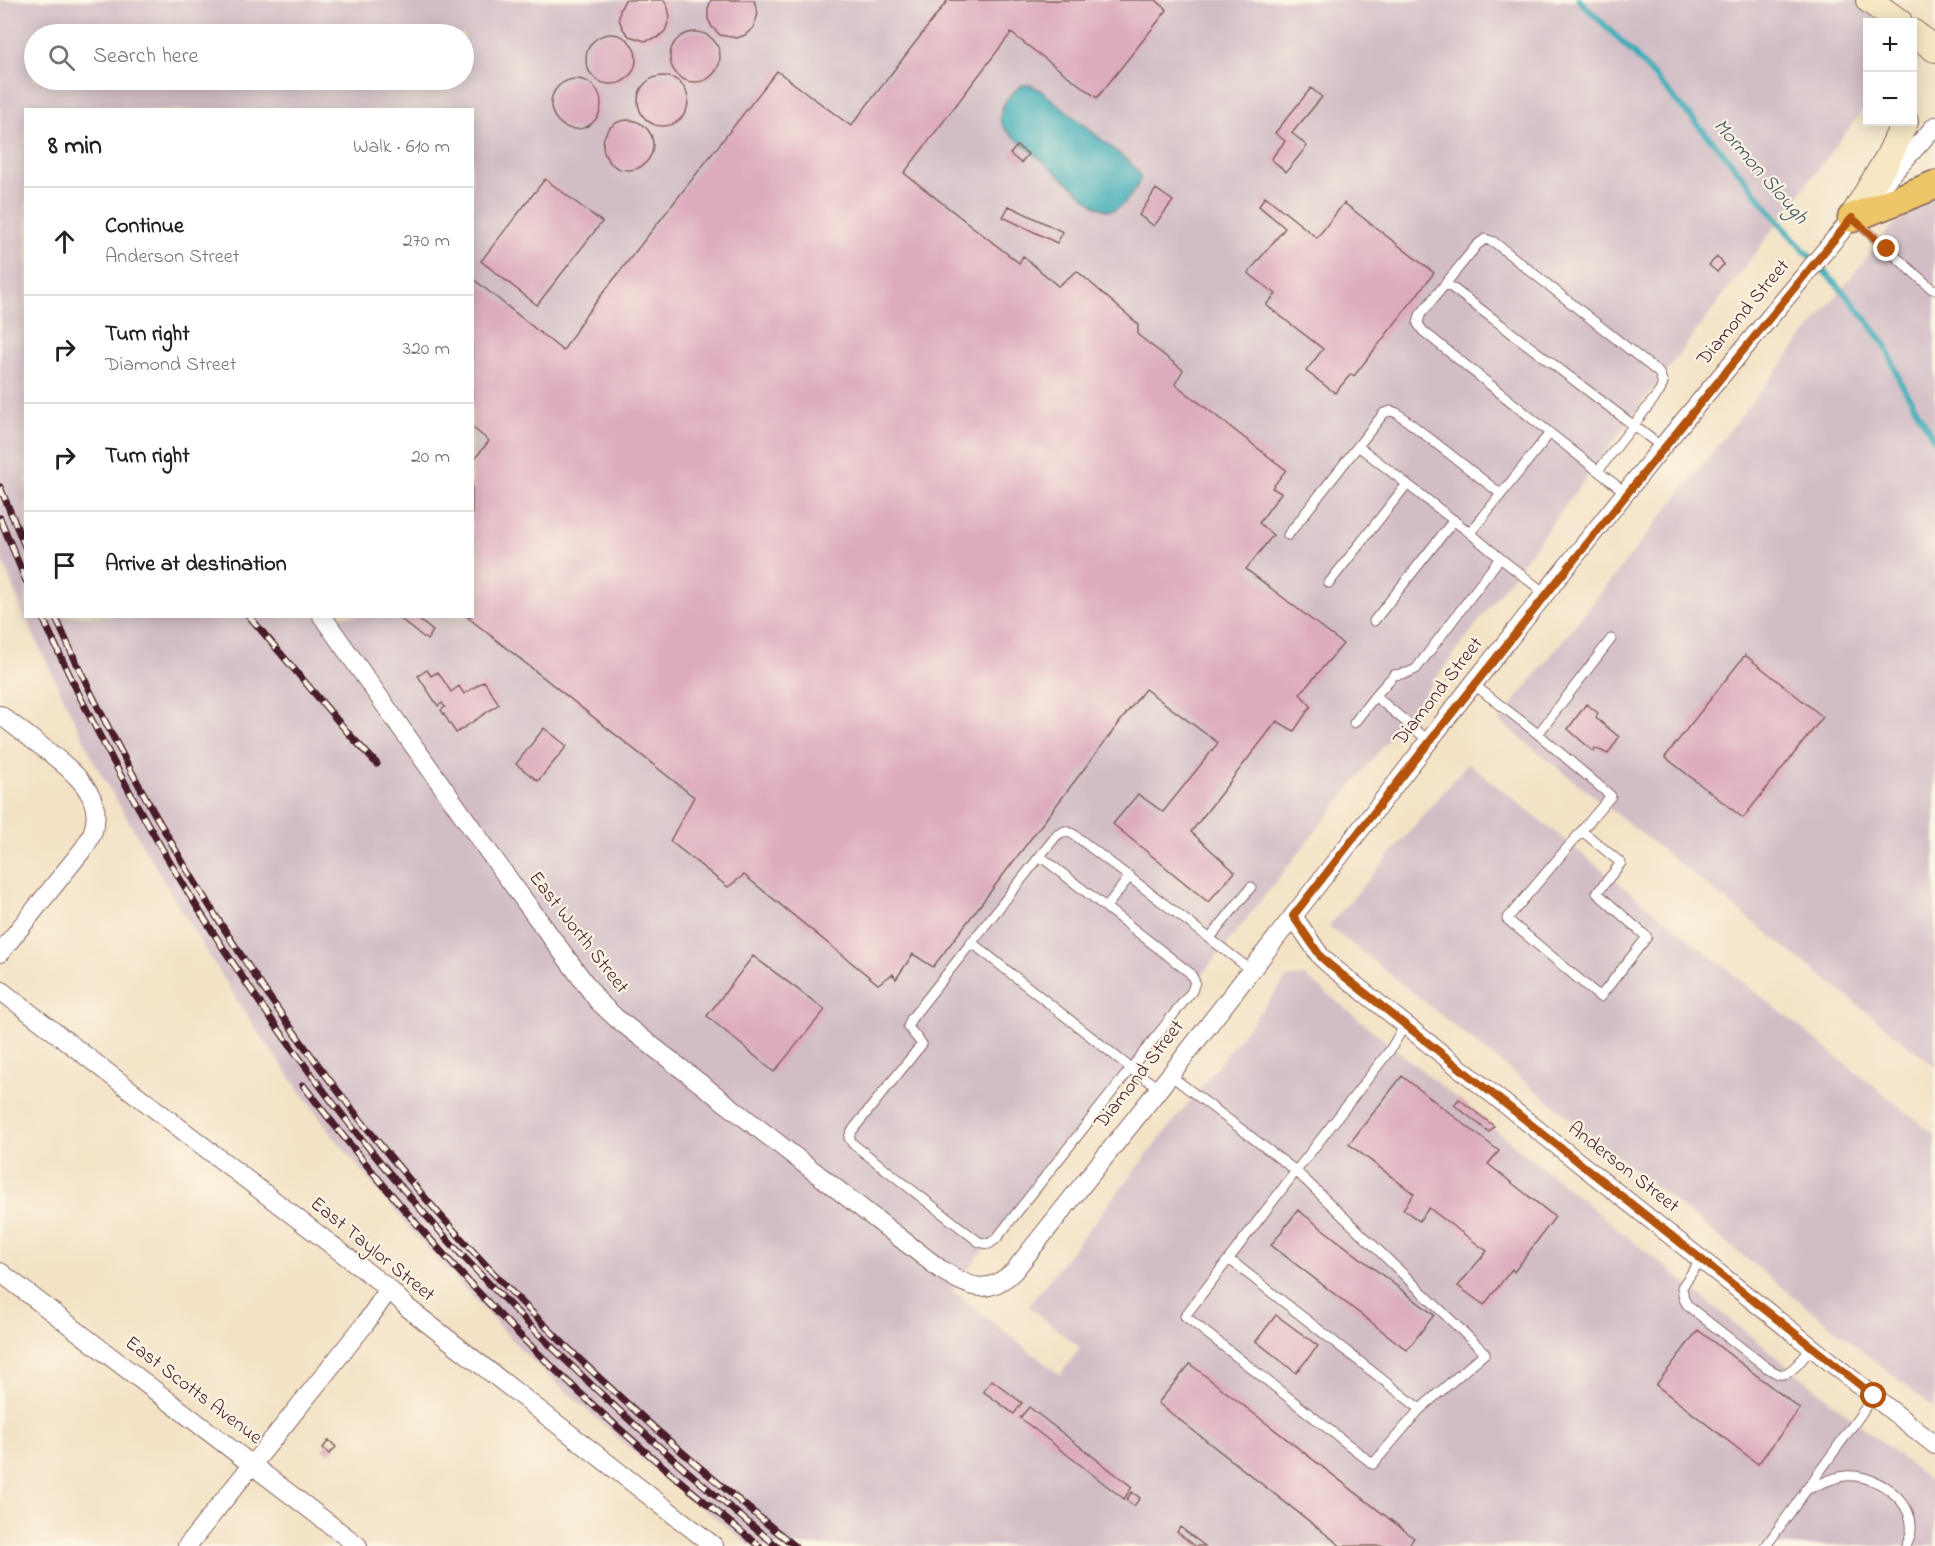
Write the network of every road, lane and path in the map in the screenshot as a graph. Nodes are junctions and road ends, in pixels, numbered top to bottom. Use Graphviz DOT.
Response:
graph roads {
  1 [pos="1857,0"];
  2 [pos="1869,0"];
  3 [pos="1874,18"];
  4 [pos="1894,18"];
  5 [pos="1917,36"];
  6 [pos="1935,49"];
  7 [pos="1903,126"];
  8 [pos="1935,126"];
  9 [pos="1935,185"];
  10 [pos="1844,227"];
  11 [pos="1446,283"];
  12 [pos="1935,289"];
  13 [pos="1632,426"];
  14 [pos="1550,433"];
  15 [pos="1358,446"];
  16 [pos="1662,447"];
  17 [pos="1598,471"];
  18 [pos="1407,484"];
  19 [pos="1626,493"];
  20 [pos="1501,495"];
  21 [pos="1454,520"];
  22 [pos="1470,533"];
  23 [pos="1288,535"];
  24 [pos="1500,558"];
  25 [pos="1329,583"];
  26 [pos="1546,594"];
  27 [pos="323,618"];
  28 [pos="1374,621"];
  29 [pos="1611,639"];
  30 [pos="1473,684"];
  31 [pos="1375,696"];
  32 [pos="0,715"];
  33 [pos="1354,723"];
  34 [pos="1538,734"];
  35 [pos="1429,741"];
  36 [pos="1582,831"];
  37 [pos="1040,856"];
  38 [pos="1130,876"];
  39 [pos="1251,887"];
  40 [pos="1106,907"];
  41 [pos="1293,916"];
  42 [pos="1210,938"];
  43 [pos="971,942"];
  44 [pos="0,953"];
  45 [pos="1251,970"];
  46 [pos="0,990"];
  47 [pos="1406,1025"];
  48 [pos="1131,1068"];
  49 [pos="1165,1082"];
  50 [pos="1296,1171"];
  51 [pos="1229,1259"];
  52 [pos="1701,1259"];
  53 [pos="0,1272"];
  54 [pos="986,1286"];
  55 [pos="389,1289"];
  56 [pos="1812,1347"];
  57 [pos="1874,1396"];
  58 [pos="1420,1409"];
  59 [pos="1935,1445"];
  60 [pos="251,1465"];
  61 [pos="1805,1490"];
  62 [pos="187,1546"];
  63 [pos="358,1546"];
  64 [pos="714,1546"];
  65 [pos="1766,1546"];
  66 [pos="1906,1546"];
  1 -- 3 [label="main road"];
  2 -- 4 [label="main road"];
  5 -- 6 [label="main road"];
  7 -- 10 [label="main road"];
  8 -- 10 [label="street, Diamond Street"];
  9 -- 10 [label="main road"];
  10 -- 12 [label="lane"];
  10 -- 16 [label="street, Diamond Street"];
  11 -- 13 [label="lane"];
  11 -- 13 [label="lane"];
  11 -- 14 [label="lane"];
  13 -- 16 [label="lane"];
  13 -- 17 [label="lane"];
  14 -- 17 [label="lane"];
  14 -- 20 [label="lane"];
  15 -- 18 [label="lane"];
  15 -- 20 [label="lane"];
  15 -- 23 [label="lane"];
  16 -- 19 [label="street, Diamond Street"];
  17 -- 19 [label="lane"];
  18 -- 21 [label="lane"];
  18 -- 25 [label="lane"];
  19 -- 26 [label="street, Diamond Street"];
  20 -- 22 [label="lane"];
  21 -- 22 [label="lane"];
  21 -- 28 [label="lane"];
  22 -- 24 [label="lane"];
  24 -- 26 [label="lane"];
  24 -- 31 [label="lane"];
  26 -- 30 [label="street, Diamond Street"];
  27 -- 54 [label="street, East Worth Street"];
  29 -- 34 [label="lane"];
  30 -- 34 [label="lane"];
  30 -- 35 [label="street, Diamond Street"];
  31 -- 33 [label="lane"];
  31 -- 35 [label="lane"];
  32 -- 44 [label="street"];
  34 -- 36 [label="lane"];
  35 -- 41 [label="street, Diamond Street"];
  36 -- 36 [label="lane"];
  37 -- 38 [label="lane"];
  37 -- 40 [label="lane"];
  37 -- 43 [label="lane"];
  38 -- 40 [label="lane"];
  38 -- 42 [label="lane"];
  39 -- 42 [label="lane"];
  40 -- 48 [label="lane"];
  41 -- 45 [label="street, Diamond Street"];
  41 -- 47 [label="street, Anderson Street"];
  42 -- 45 [label="lane"];
  43 -- 48 [label="lane"];
  43 -- 48 [label="lane"];
  45 -- 49 [label="street, Diamond Street"];
  46 -- 55 [label="street, East Taylor Street"];
  47 -- 50 [label="lane"];
  47 -- 52 [label="street, Anderson Street"];
  48 -- 49 [label="lane"];
  49 -- 50 [label="lane"];
  49 -- 54 [label="street, Diamond Street"];
  50 -- 51 [label="lane"];
  50 -- 58 [label="lane"];
  51 -- 58 [label="lane"];
  51 -- 58 [label="lane"];
  52 -- 56 [label="street, Anderson Street"];
  52 -- 56 [label="lane"];
  53 -- 60 [label="street, East Scotts Avenue"];
  55 -- 60 [label="street"];
  55 -- 64 [label="street, East Taylor Street"];
  56 -- 57 [label="street, Anderson Street"];
  57 -- 59 [label="street, Anderson Street"];
  57 -- 61 [label="lane"];
  60 -- 62 [label="street"];
  60 -- 63 [label="street, East Scotts Avenue"];
  61 -- 65 [label="lane"];
  61 -- 66 [label="lane"];
}
